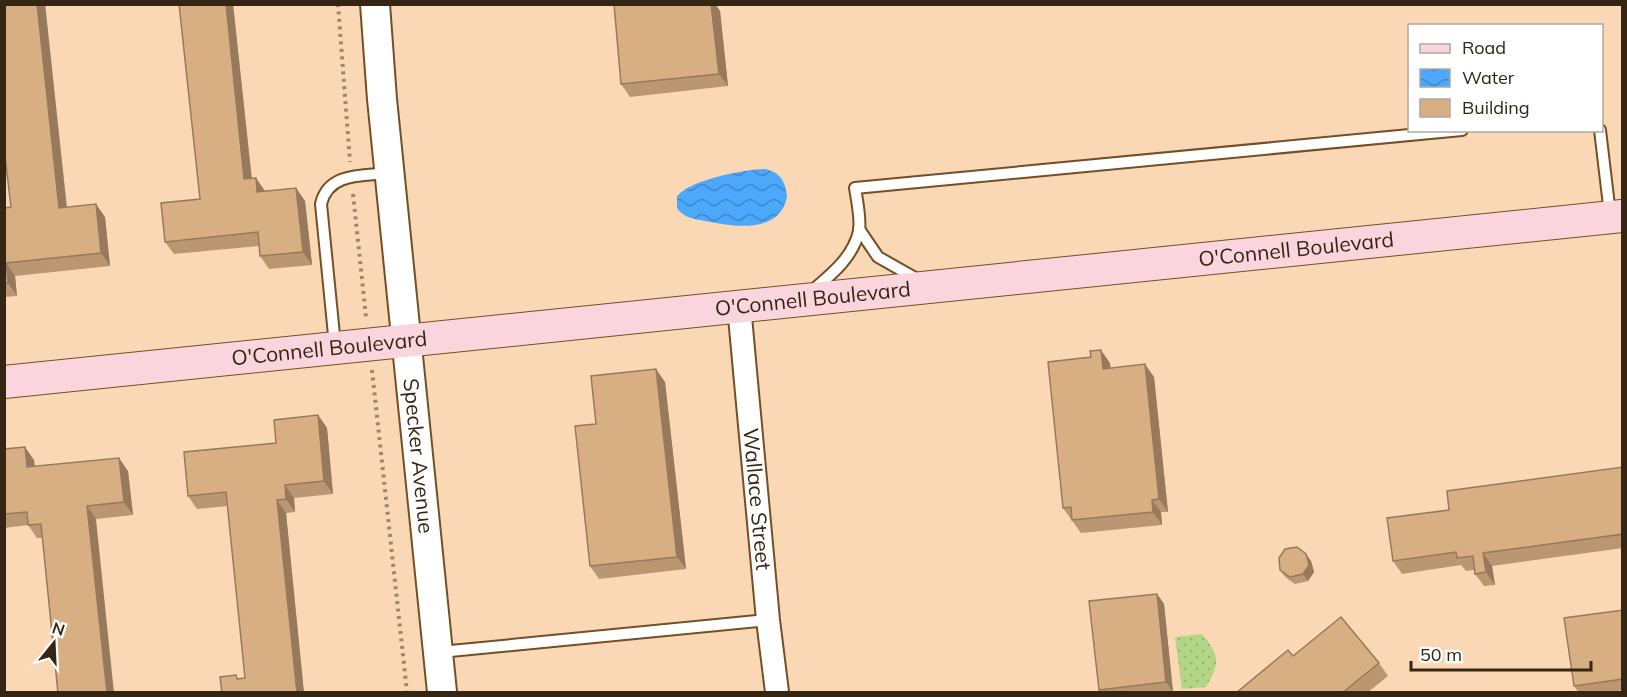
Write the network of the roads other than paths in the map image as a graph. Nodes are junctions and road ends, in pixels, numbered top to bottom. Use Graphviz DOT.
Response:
graph roads {
  1 [pos="375,4"];
  2 [pos="1441,132"];
  3 [pos="1600,132"];
  4 [pos="389,173"];
  5 [pos="1617,217"];
  6 [pos="859,230"];
  7 [pos="936,286"];
  8 [pos="801,300"];
  9 [pos="739,306"];
  10 [pos="407,341"];
  11 [pos="335,348"];
  12 [pos="4,382"];
  13 [pos="768,620"];
  14 [pos="437,652"];
  15 [pos="442,693"];
  16 [pos="777,693"];
  1 -- 4 [label="street, Specker Avenue"];
  2 -- 6 [label="lane"];
  3 -- 5 [label="lane"];
  4 -- 10 [label="street, Specker Avenue"];
  4 -- 11 [label="lane"];
  5 -- 7 [label="main road, O'Connell Boulevard"];
  6 -- 7 [label="lane"];
  6 -- 8 [label="lane"];
  7 -- 8 [label="main road, O'Connell Boulevard"];
  8 -- 9 [label="main road, O'Connell Boulevard"];
  9 -- 10 [label="main road, O'Connell Boulevard"];
  9 -- 13 [label="street, Wallace Street"];
  10 -- 11 [label="main road, O'Connell Boulevard"];
  10 -- 14 [label="street, Specker Avenue"];
  11 -- 12 [label="main road, O'Connell Boulevard"];
  13 -- 14 [label="lane"];
  13 -- 16 [label="street, Wallace Street"];
  14 -- 15 [label="street, Specker Avenue"];
}
